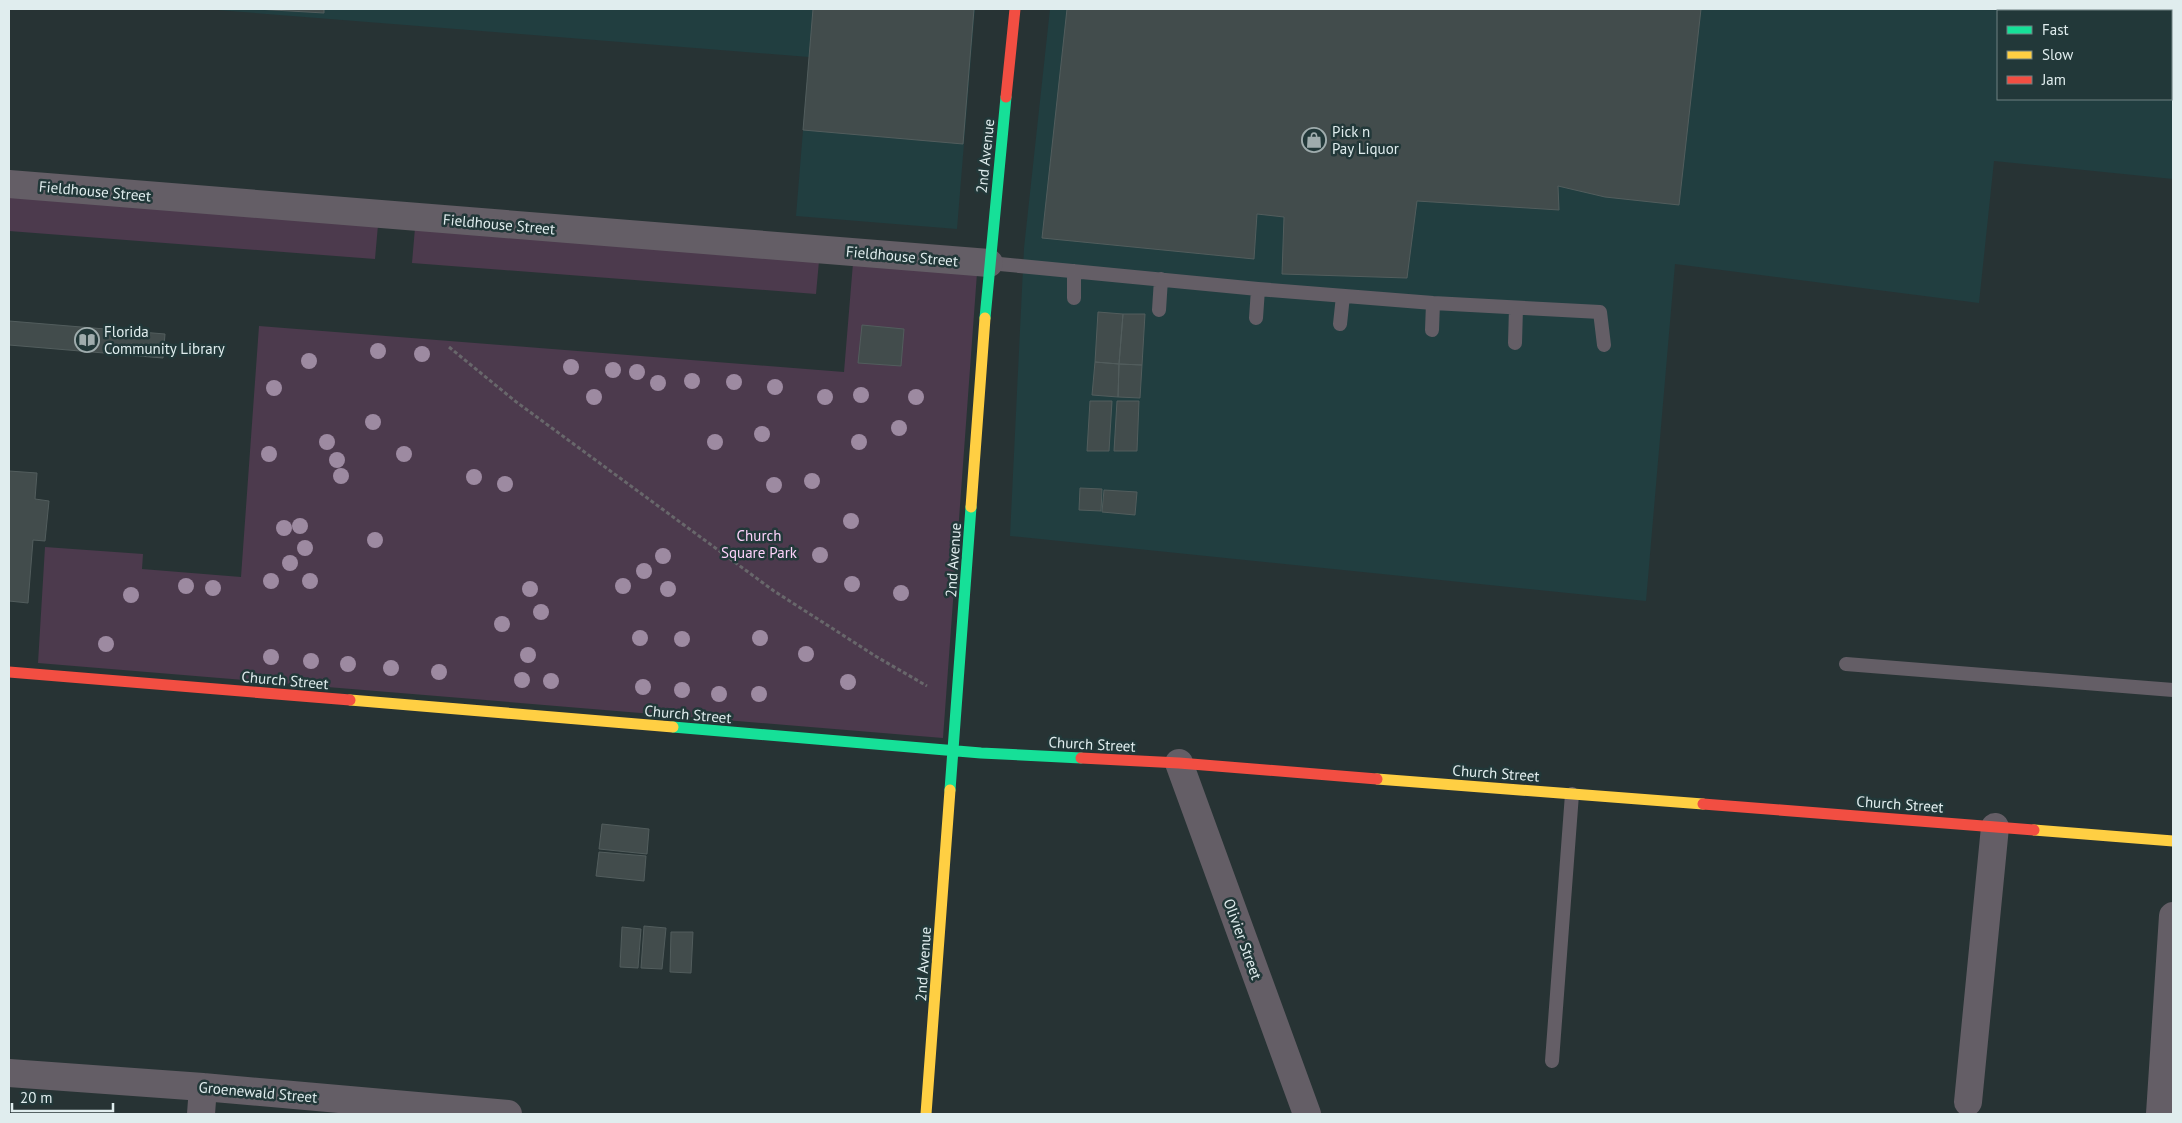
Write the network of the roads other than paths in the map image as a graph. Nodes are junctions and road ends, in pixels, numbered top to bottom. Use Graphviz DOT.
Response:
graph roads {
  1 [pos="1015,9"];
  2 [pos="9,184"];
  3 [pos="989,263"];
  4 [pos="1074,271"];
  5 [pos="1161,279"];
  6 [pos="1258,290"];
  7 [pos="1343,296"];
  8 [pos="1074,298"];
  9 [pos="1432,303"];
  10 [pos="1516,308"];
  11 [pos="1159,310"];
  12 [pos="1256,318"];
  13 [pos="1340,324"];
  14 [pos="1432,330"];
  15 [pos="1515,343"];
  16 [pos="1604,345"];
  17 [pos="1846,664"];
  18 [pos="9,672"];
  19 [pos="2173,690"];
  20 [pos="954,751"];
  21 [pos="1179,763"];
  22 [pos="1572,794"];
  23 [pos="1995,827"];
  24 [pos="2173,840"];
  25 [pos="2173,916"];
  26 [pos="1552,1061"];
  27 [pos="9,1073"];
  28 [pos="203,1087"];
  29 [pos="1968,1102"];
  30 [pos="201,1114"];
  31 [pos="508,1114"];
  32 [pos="926,1114"];
  33 [pos="1307,1114"];
  34 [pos="2160,1114"];
  1 -- 3 [label="street, 2nd Avenue"];
  2 -- 3 [label="street, Fieldhouse Street"];
  3 -- 4 [label="lane"];
  3 -- 20 [label="street, 2nd Avenue"];
  4 -- 5 [label="lane"];
  4 -- 8 [label="lane"];
  5 -- 6 [label="lane"];
  5 -- 11 [label="lane"];
  6 -- 7 [label="lane"];
  6 -- 12 [label="lane"];
  7 -- 9 [label="lane"];
  7 -- 13 [label="lane"];
  9 -- 10 [label="lane"];
  9 -- 14 [label="lane"];
  10 -- 15 [label="lane"];
  10 -- 16 [label="lane"];
  17 -- 19 [label="lane"];
  18 -- 20 [label="street, Church Street"];
  20 -- 21 [label="street, Church Street"];
  20 -- 32 [label="street, 2nd Avenue"];
  21 -- 22 [label="street, Church Street"];
  21 -- 33 [label="street, Olivier Street"];
  22 -- 23 [label="street, Church Street"];
  22 -- 26 [label="lane"];
  23 -- 24 [label="street, Church Street"];
  23 -- 29 [label="street"];
  25 -- 34 [label="street"];
  27 -- 28 [label="street, Groenewald Street"];
  28 -- 30 [label="street"];
  28 -- 31 [label="street, Groenewald Street"];
}
